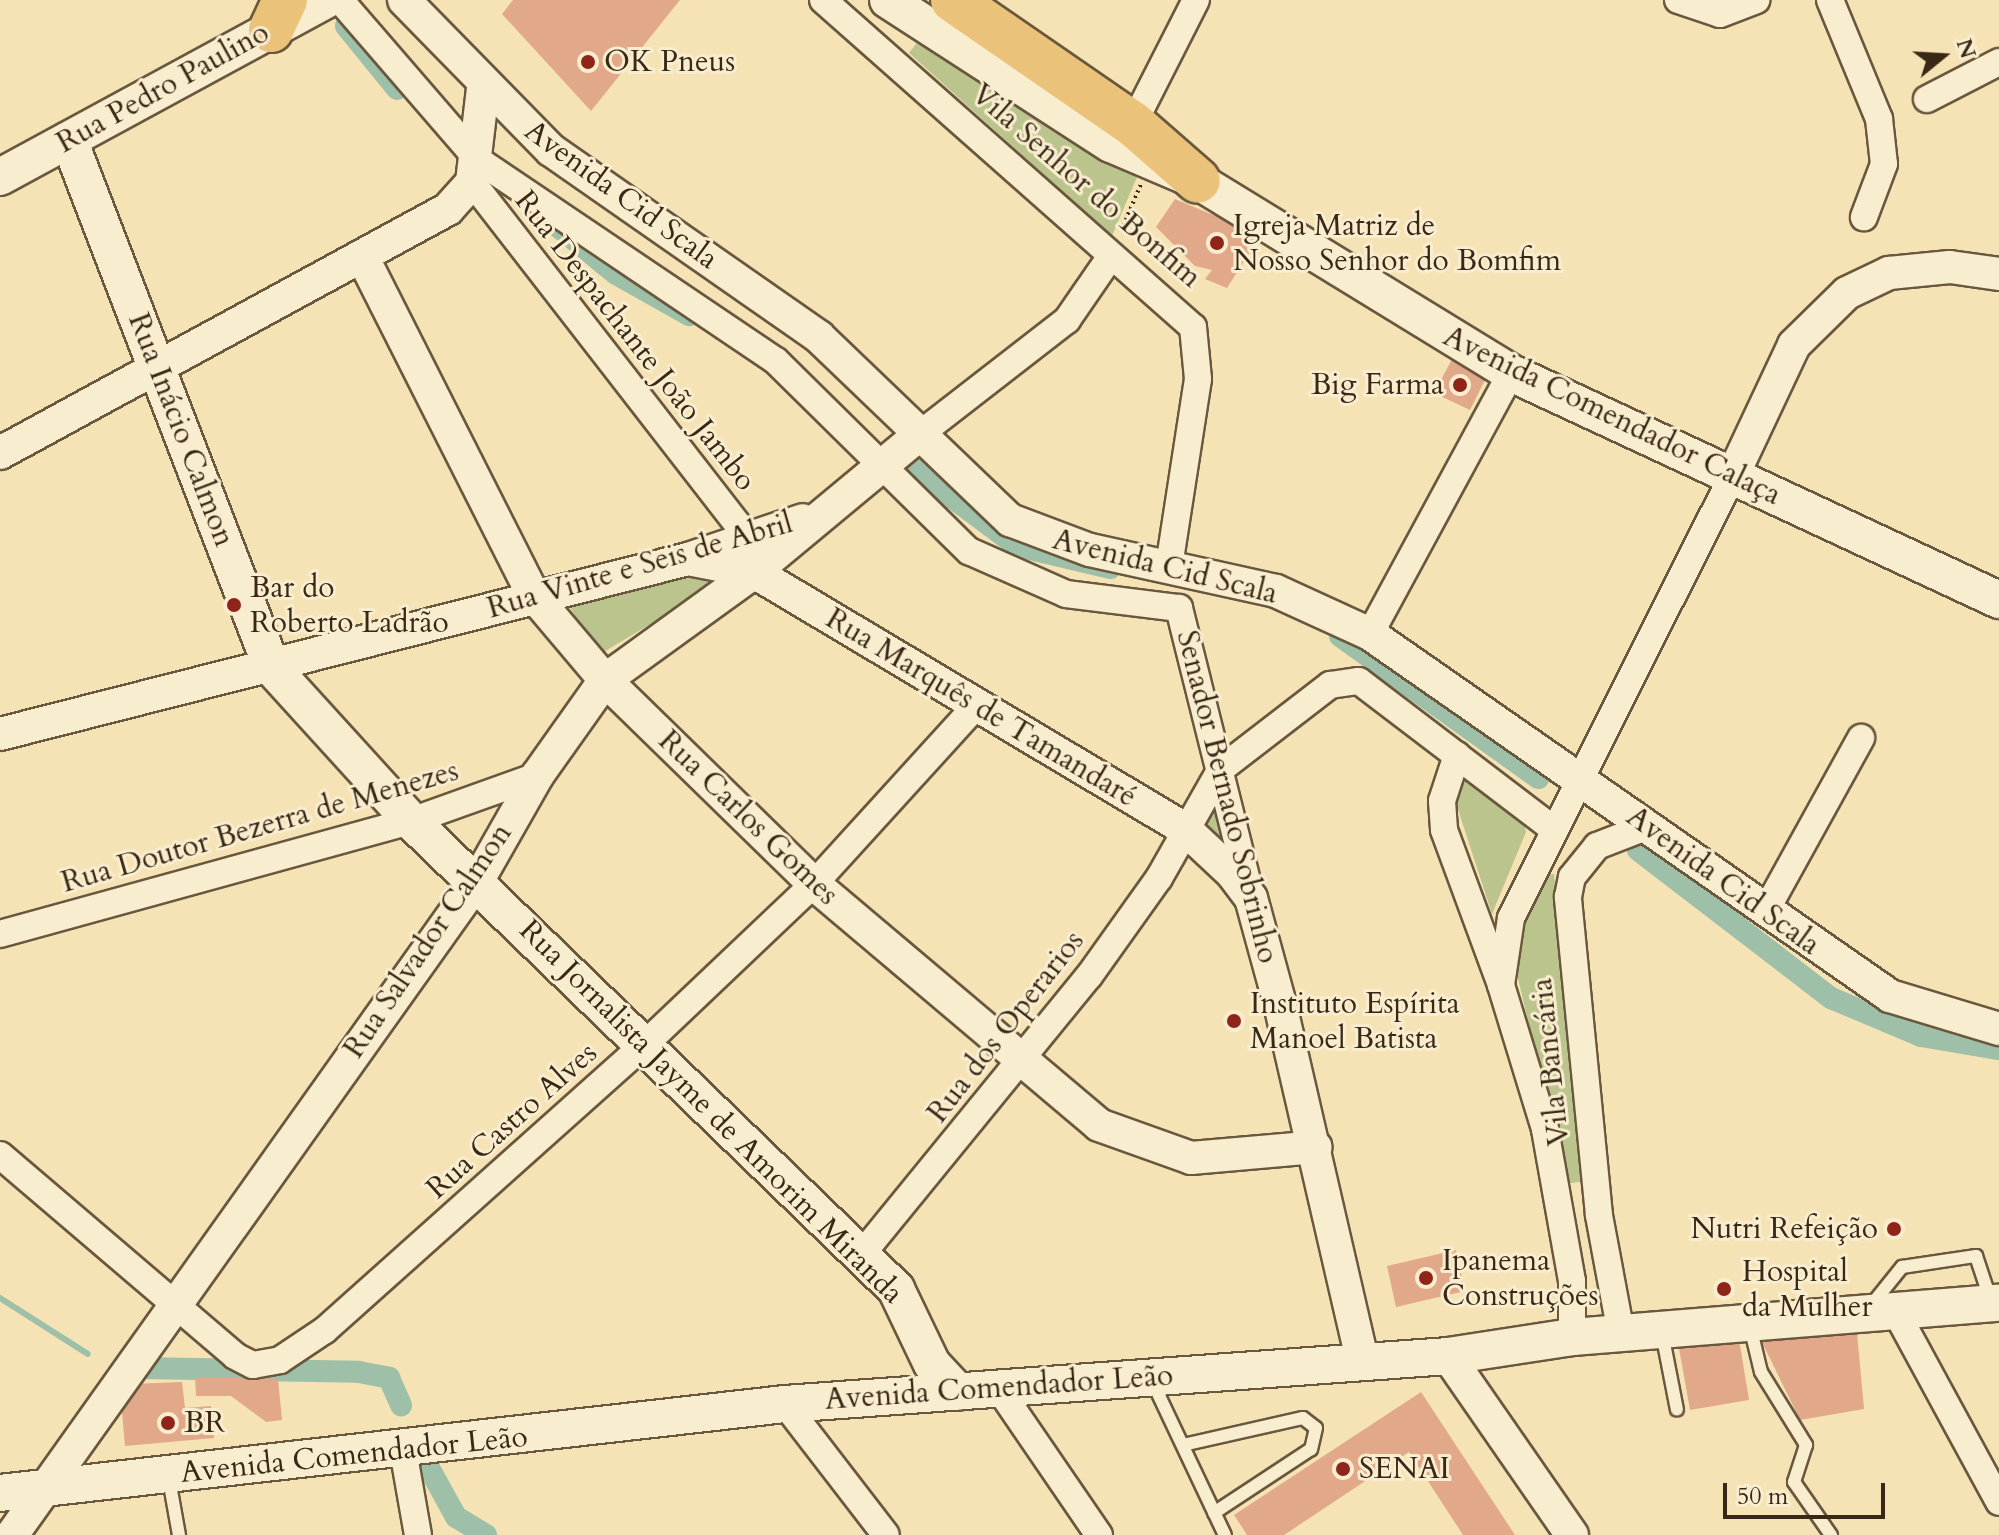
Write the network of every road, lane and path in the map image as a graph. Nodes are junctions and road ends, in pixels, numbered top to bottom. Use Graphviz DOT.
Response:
graph roads {
  1 [pos="326,0"];
  2 [pos="340,0"];
  3 [pos="404,0"];
  4 [pos="823,0"];
  5 [pos="888,0"];
  6 [pos="953,0"];
  7 [pos="1196,0"];
  8 [pos="1678,0"];
  9 [pos="1756,0"];
  10 [pos="1830,0"];
  11 [pos="280,9"];
  12 [pos="1999,62"];
  13 [pos="483,88"];
  14 [pos="1927,99"];
  15 [pos="1122,134"];
  16 [pos="69,140"];
  17 [pos="1149,163"];
  18 [pos="475,171"];
  19 [pos="0,177"];
  20 [pos="1198,181"];
  21 [pos="1864,217"];
  22 [pos="362,256"];
  23 [pos="1111,256"];
  24 [pos="1999,274"];
  25 [pos="157,365"];
  26 [pos="1511,373"];
  27 [pos="920,434"];
  28 [pos="0,453"];
  29 [pos="885,464"];
  30 [pos="1721,472"];
  31 [pos="814,517"];
  32 [pos="748,538"];
  33 [pos="688,559"];
  34 [pos="1169,566"];
  35 [pos="754,572"];
  36 [pos="1998,594"];
  37 [pos="534,596"];
  38 [pos="1179,608"];
  39 [pos="1370,634"];
  40 [pos="272,668"];
  41 [pos="605,680"];
  42 [pos="974,708"];
  43 [pos="0,734"];
  44 [pos="1861,738"];
  45 [pos="1457,755"];
  46 [pos="1221,769"];
  47 [pos="537,776"];
  48 [pos="1578,776"];
  49 [pos="411,821"];
  50 [pos="1646,827"];
  51 [pos="1552,828"];
  52 [pos="1185,829"];
  53 [pos="478,880"];
  54 [pos="814,884"];
  55 [pos="1251,898"];
  56 [pos="1765,912"];
  57 [pos="0,934"];
  58 [pos="1501,985"];
  59 [pos="1999,1029"];
  60 [pos="643,1046"];
  61 [pos="1022,1064"];
  62 [pos="1316,1147"];
  63 [pos="0,1155"];
  64 [pos="1599,1215"];
  65 [pos="1561,1222"];
  66 [pos="862,1254"];
  67 [pos="174,1299"];
  68 [pos="1995,1303"];
  69 [pos="1880,1313"];
  70 [pos="1749,1323"];
  71 [pos="1662,1330"];
  72 [pos="1621,1333"];
  73 [pos="1572,1337"];
  74 [pos="1448,1356"];
  75 [pos="1362,1360"];
  76 [pos="1149,1377"];
  77 [pos="999,1389"];
  78 [pos="958,1392"];
  79 [pos="785,1404"];
  80 [pos="1677,1410"];
  81 [pos="1183,1445"];
  82 [pos="403,1450"];
  83 [pos="169,1476"];
  84 [pos="47,1489"];
  85 [pos="0,1493"];
  86 [pos="1999,1502"];
  87 [pos="1214,1513"];
  88 [pos="879,1529"];
  89 [pos="12,1535"];
  90 [pos="179,1535"];
  91 [pos="418,1535"];
  92 [pos="1099,1535"];
  93 [pos="1225,1535"];
  94 [pos="1572,1535"];
  95 [pos="1831,1535"];
  1 -- 11 [label="main road, Rua Pedro Paulino"];
  2 -- 18 [label="street, Avenida Cid Scala"];
  3 -- 13 [label="street, Avenida Cid Scala"];
  4 -- 23 [label="street, Vila Senhor do Bonfim"];
  5 -- 15 [label="main road, Avenida Comendador Calaça"];
  6 -- 15 [label="highway"];
  7 -- 15 [label="street"];
  8 -- 9 [label="street"];
  10 -- 21 [label="street"];
  11 -- 16 [label="main road, Rua Pedro Paulino"];
  12 -- 14 [label="street"];
  13 -- 18 [label="street"];
  13 -- 27 [label="street, Avenida Cid Scala"];
  15 -- 17 [label="main road, Avenida Comendador Calaça"];
  15 -- 20 [label="highway"];
  16 -- 19 [label="main road, Rua Pedro Paulino"];
  16 -- 25 [label="main road, Rua Inácio Calmon"];
  17 -- 20 [label="main road, Avenida Comendador Calaça"];
  17 -- 23 [label="path"];
  18 -- 22 [label="street"];
  18 -- 29 [label="street, Avenida Cid Scala"];
  18 -- 32 [label="street, Rua Despachante João Jambo"];
  20 -- 26 [label="main road, Avenida Comendador Calaça"];
  22 -- 25 [label="street"];
  22 -- 37 [label="street, Rua Carlos Gomes"];
  23 -- 27 [label="street"];
  23 -- 34 [label="street, Vila Senhor do Bonfim"];
  24 -- 30 [label="street"];
  25 -- 28 [label="street"];
  25 -- 40 [label="main road, Rua Inácio Calmon"];
  26 -- 30 [label="main road, Avenida Comendador Calaça"];
  26 -- 39 [label="street"];
  27 -- 29 [label="street, Rua Salvador Calmon"];
  27 -- 34 [label="street, Avenida Cid Scala"];
  29 -- 31 [label="street, Rua Salvador Calmon"];
  29 -- 38 [label="street, Avenida Cid Scala"];
  30 -- 36 [label="main road, Avenida Comendador Calaça"];
  30 -- 48 [label="street"];
  31 -- 32 [label="street, Rua Vinte e Seis de Abril"];
  31 -- 35 [label="street, Rua Salvador Calmon"];
  32 -- 33 [label="street, Rua Vinte e Seis de Abril"];
  33 -- 35 [label="street, Rua Marquês de Tamandaré"];
  33 -- 37 [label="street, Rua Vinte e Seis de Abril"];
  34 -- 39 [label="street, Avenida Cid Scala"];
  35 -- 41 [label="street, Rua Salvador Calmon"];
  35 -- 42 [label="street, Rua Marquês de Tamandaré"];
  37 -- 40 [label="street, Rua Vinte e Seis de Abril"];
  37 -- 41 [label="street, Rua Carlos Gomes"];
  38 -- 46 [label="street, Senador Bernado Sobrinho"];
  39 -- 48 [label="street, Avenida Cid Scala"];
  40 -- 43 [label="street, Rua Vinte e Seis de Abril"];
  40 -- 49 [label="main road, Rua Inácio Calmon"];
  41 -- 47 [label="street, Rua Salvador Calmon"];
  41 -- 54 [label="street, Rua Carlos Gomes"];
  42 -- 52 [label="street, Rua Marquês de Tamandaré"];
  42 -- 54 [label="street, Rua Castro Alves"];
  44 -- 56 [label="street"];
  45 -- 46 [label="street"];
  45 -- 51 [label="street"];
  45 -- 58 [label="street"];
  46 -- 52 [label="street, Rua dos Operarios"];
  46 -- 55 [label="street, Senador Bernado Sobrinho"];
  47 -- 49 [label="street, Rua Doutor Bezerra de Menezes"];
  47 -- 53 [label="street, Rua Salvador Calmon"];
  48 -- 50 [label="street, Avenida Cid Scala"];
  48 -- 51 [label="street"];
  49 -- 53 [label="main road, Rua Inácio Calmon"];
  49 -- 57 [label="street, Rua Doutor Bezerra de Menezes"];
  50 -- 56 [label="street, Avenida Cid Scala"];
  50 -- 64 [label="street, Vila Bancária"];
  51 -- 58 [label="street"];
  52 -- 55 [label="street, Rua Marquês de Tamandaré"];
  52 -- 61 [label="street, Rua dos Operarios"];
  53 -- 60 [label="main road, Rua Jornalista Jayme de Amorim Miranda"];
  53 -- 67 [label="street, Rua Salvador Calmon"];
  54 -- 60 [label="street, Rua Castro Alves"];
  54 -- 61 [label="street, Rua Carlos Gomes"];
  55 -- 62 [label="street, Senador Bernado Sobrinho"];
  56 -- 59 [label="street, Avenida Cid Scala"];
  58 -- 65 [label="street"];
  60 -- 66 [label="main road, Rua Jornalista Jayme de Amorim Miranda"];
  60 -- 67 [label="street, Rua Castro Alves"];
  61 -- 62 [label="street, Rua Carlos Gomes"];
  61 -- 66 [label="street, Rua dos Operarios"];
  62 -- 75 [label="street, Senador Bernado Sobrinho"];
  63 -- 67 [label="street"];
  64 -- 65 [label="street"];
  64 -- 72 [label="street, Vila Bancária"];
  65 -- 73 [label="street"];
  66 -- 78 [label="main road, Rua Jornalista Jayme de Amorim Miranda"];
  67 -- 84 [label="street, Rua Salvador Calmon"];
  68 -- 69 [label="main road, Avenida Comendador Leão"];
  68 -- 69 [label="lane"];
  69 -- 70 [label="main road, Avenida Comendador Leão"];
  69 -- 86 [label="street"];
  70 -- 71 [label="main road, Avenida Comendador Leão"];
  70 -- 95 [label="lane"];
  71 -- 72 [label="main road, Avenida Comendador Leão"];
  71 -- 80 [label="lane"];
  72 -- 73 [label="main road, Avenida Comendador Leão"];
  73 -- 74 [label="main road, Avenida Comendador Leão"];
  74 -- 75 [label="main road, Avenida Comendador Leão"];
  74 -- 94 [label="street"];
  75 -- 76 [label="main road, Avenida Comendador Leão"];
  76 -- 77 [label="main road, Avenida Comendador Leão"];
  76 -- 81 [label="lane"];
  77 -- 78 [label="main road, Avenida Comendador Leão"];
  77 -- 92 [label="street"];
  78 -- 79 [label="main road, Avenida Comendador Leão"];
  79 -- 82 [label="main road, Avenida Comendador Leão"];
  79 -- 88 [label="street"];
  81 -- 87 [label="lane"];
  81 -- 87 [label="lane"];
  82 -- 83 [label="main road, Avenida Comendador Leão"];
  82 -- 91 [label="street"];
  83 -- 84 [label="main road, Avenida Comendador Leão"];
  83 -- 90 [label="lane"];
  84 -- 85 [label="main road, Avenida Comendador Leão"];
  84 -- 89 [label="street, Rua Salvador Calmon"];
  87 -- 93 [label="lane"];
}
